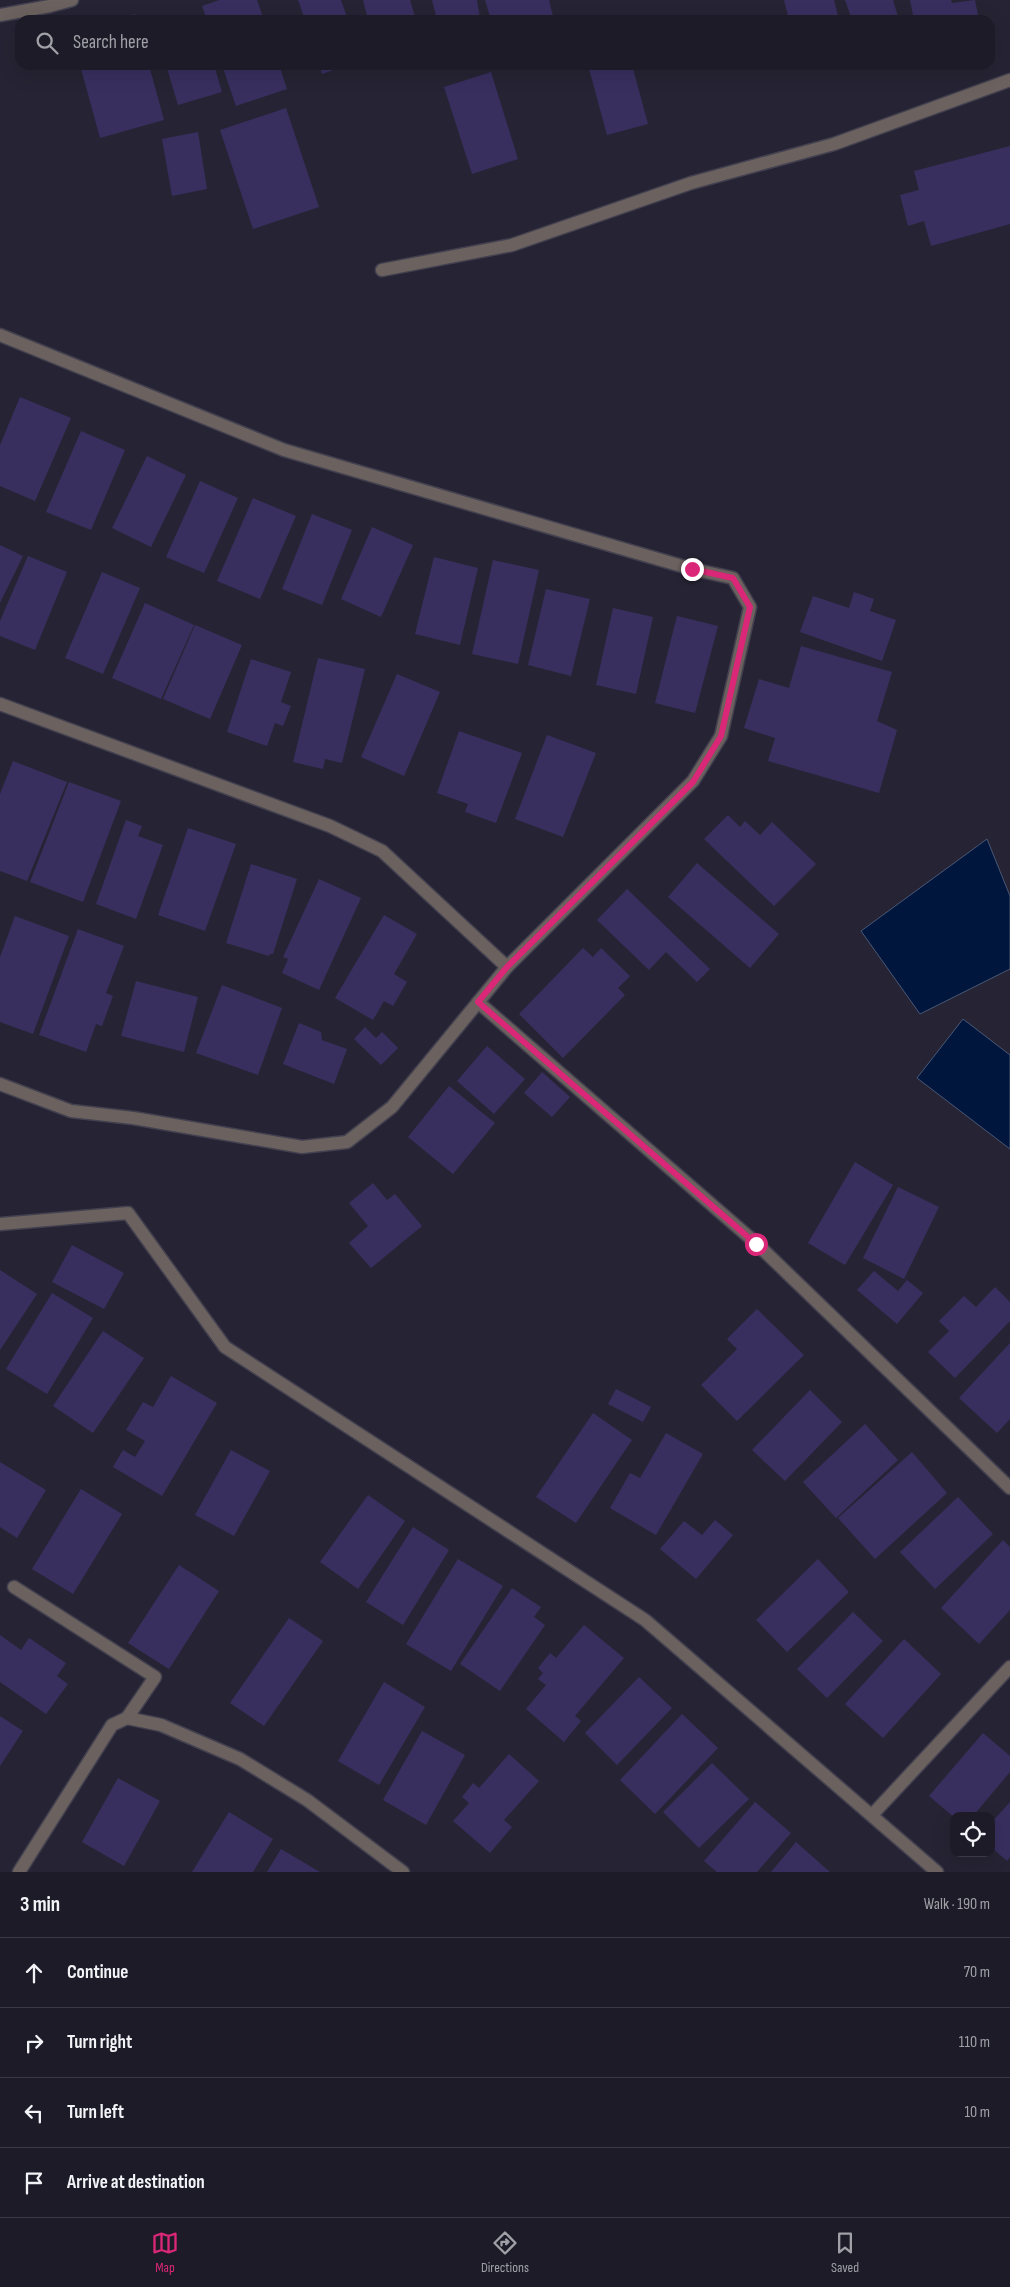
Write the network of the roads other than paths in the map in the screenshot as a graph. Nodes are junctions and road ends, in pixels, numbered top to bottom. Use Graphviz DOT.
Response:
graph roads {
  1 [pos="72,0"];
  2 [pos="0,15"];
  3 [pos="1010,80"];
  4 [pos="382,270"];
  5 [pos="0,335"];
  6 [pos="0,704"];
  7 [pos="507,967"];
  8 [pos="478,1002"];
  9 [pos="0,1084"];
  10 [pos="0,1224"];
  11 [pos="1010,1488"];
  12 [pos="14,1587"];
  13 [pos="1010,1667"];
  14 [pos="127,1718"];
  15 [pos="872,1815"];
  16 [pos="19,1872"];
  17 [pos="403,1872"];
  18 [pos="937,1872"];
  1 -- 2 [label="street"];
  3 -- 4 [label="street"];
  5 -- 7 [label="street"];
  6 -- 7 [label="street"];
  7 -- 8 [label="street"];
  8 -- 9 [label="street"];
  8 -- 11 [label="street"];
  10 -- 15 [label="street"];
  12 -- 14 [label="street"];
  13 -- 15 [label="street"];
  14 -- 16 [label="street"];
  14 -- 17 [label="street"];
  15 -- 18 [label="street"];
}
